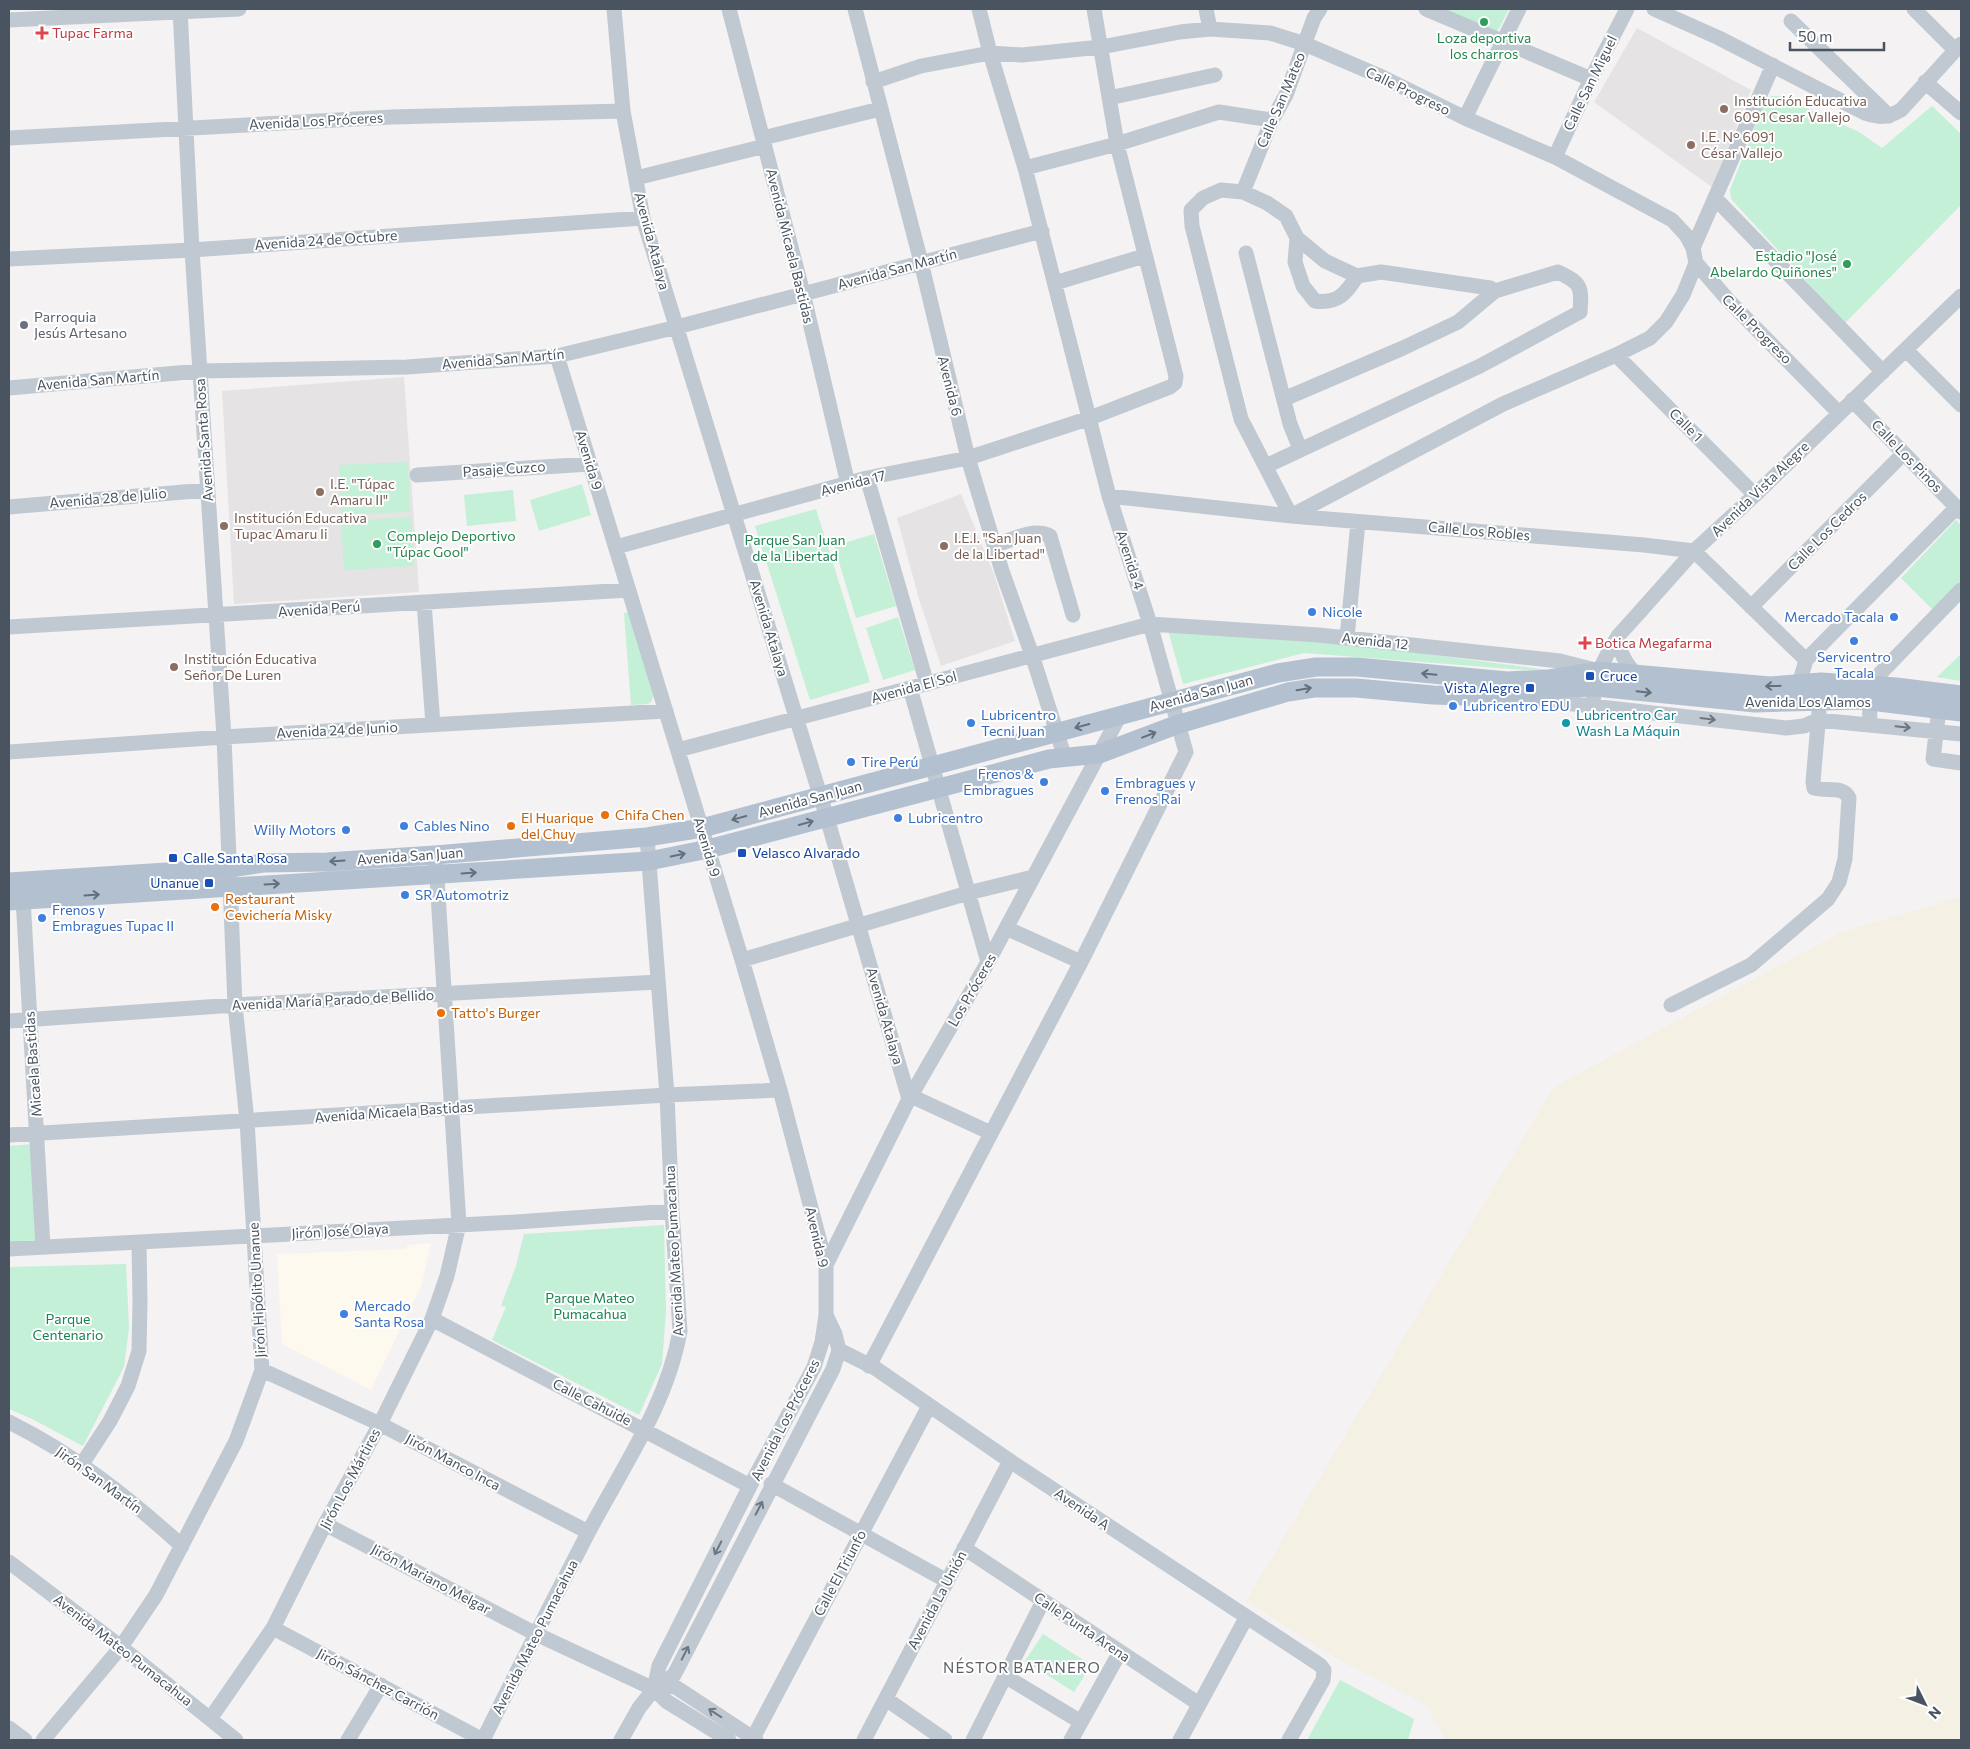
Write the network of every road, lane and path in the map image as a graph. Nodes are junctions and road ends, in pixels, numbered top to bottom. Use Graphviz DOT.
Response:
graph roads {
  1 [pos="239,9"];
  2 [pos="614,9"];
  3 [pos="729,9"];
  4 [pos="855,9"];
  5 [pos="979,9"];
  6 [pos="1094,9"];
  7 [pos="1206,9"];
  8 [pos="1426,9"];
  9 [pos="1519,9"];
  10 [pos="1627,9"];
  11 [pos="1654,9"];
  12 [pos="1914,9"];
  13 [pos="180,11"];
  14 [pos="1316,12"];
  15 [pos="9,20"];
  16 [pos="1791,21"];
  17 [pos="1210,28"];
  18 [pos="1502,42"];
  19 [pos="1304,44"];
  20 [pos="1101,47"];
  21 [pos="1958,47"];
  22 [pos="990,53"];
  23 [pos="1773,65"];
  24 [pos="1215,75"];
  25 [pos="1591,79"];
  26 [pos="873,82"];
  27 [pos="1925,82"];
  28 [pos="1109,98"];
  29 [pos="880,109"];
  30 [pos="623,111"];
  31 [pos="1961,113"];
  32 [pos="1889,116"];
  33 [pos="1465,118"];
  34 [pos="1272,120"];
  35 [pos="185,128"];
  36 [pos="9,138"];
  37 [pos="764,142"];
  38 [pos="1117,144"];
  39 [pos="1555,157"];
  40 [pos="1025,168"];
  41 [pos="636,178"];
  42 [pos="1243,192"];
  43 [pos="1715,198"];
  44 [pos="643,218"];
  45 [pos="1042,231"];
  46 [pos="1296,238"];
  47 [pos="192,250"];
  48 [pos="1246,253"];
  49 [pos="1144,256"];
  50 [pos="1694,256"];
  51 [pos="9,258"];
  52 [pos="920,262"];
  53 [pos="1357,276"];
  54 [pos="1055,282"];
  55 [pos="1494,291"];
  56 [pos="803,293"];
  57 [pos="1960,301"];
  58 [pos="676,327"];
  59 [pos="1906,350"];
  60 [pos="1616,355"];
  61 [pos="557,356"];
  62 [pos="200,372"];
  63 [pos="1883,372"];
  64 [pos="9,388"];
  65 [pos="1284,399"];
  66 [pos="1852,400"];
  67 [pos="1961,404"];
  68 [pos="1839,413"];
  69 [pos="1090,418"];
  70 [pos="1300,449"];
  71 [pos="1904,454"];
  72 [pos="968,458"];
  73 [pos="590,464"];
  74 [pos="1266,466"];
  75 [pos="417,475"];
  76 [pos="867,478"];
  77 [pos="848,484"];
  78 [pos="207,490"];
  79 [pos="1755,495"];
  80 [pos="1109,496"];
  81 [pos="9,507"];
  82 [pos="1959,509"];
  83 [pos="734,515"];
  84 [pos="1291,516"];
  85 [pos="1358,522"];
  86 [pos="994,546"];
  87 [pos="616,547"];
  88 [pos="1694,551"];
  89 [pos="629,590"];
  90 [pos="1961,590"];
  91 [pos="424,602"];
  92 [pos="1751,607"];
  93 [pos="217,615"];
  94 [pos="1073,615"];
  95 [pos="1150,624"];
  96 [pos="9,628"];
  97 [pos="1618,636"];
  98 [pos="1347,638"];
  99 [pos="1032,655"];
  100 [pos="1806,660"];
  101 [pos="1637,675"];
  102 [pos="1597,679"];
  103 [pos="927,684"];
  104 [pos="1799,684"];
  105 [pos="910,688"];
  106 [pos="1820,691"];
  107 [pos="1869,693"];
  108 [pos="1961,695"];
  109 [pos="1520,698"];
  110 [pos="1172,701"];
  111 [pos="1592,706"];
  112 [pos="1939,709"];
  113 [pos="666,711"];
  114 [pos="1961,712"];
  115 [pos="1120,715"];
  116 [pos="796,719"];
  117 [pos="1818,720"];
  118 [pos="1178,724"];
  119 [pos="1870,724"];
  120 [pos="433,725"];
  121 [pos="1936,730"];
  122 [pos="1057,732"];
  123 [pos="1961,734"];
  124 [pos="224,737"];
  125 [pos="678,750"];
  126 [pos="9,752"];
  127 [pos="1099,754"];
  128 [pos="1065,758"];
  129 [pos="1961,763"];
  130 [pos="932,766"];
  131 [pos="938,788"];
  132 [pos="820,796"];
  133 [pos="827,818"];
  134 [pos="702,828"];
  135 [pos="648,837"];
  136 [pos="708,849"];
  137 [pos="435,855"];
  138 [pos="649,861"];
  139 [pos="230,868"];
  140 [pos="437,875"];
  141 [pos="1034,876"];
  142 [pos="16,881"];
  143 [pos="230,887"];
  144 [pos="968,893"];
  145 [pos="16,900"];
  146 [pos="858,926"];
  147 [pos="1006,928"];
  148 [pos="742,960"];
  149 [pos="988,962"];
  150 [pos="1081,962"];
  151 [pos="658,982"];
  152 [pos="445,995"];
  153 [pos="235,1005"];
  154 [pos="1671,1005"];
  155 [pos="30,1020"];
  156 [pos="9,1021"];
  157 [pos="780,1090"];
  158 [pos="667,1095"];
  159 [pos="910,1097"];
  160 [pos="453,1108"];
  161 [pos="247,1121"];
  162 [pos="37,1132"];
  163 [pos="991,1133"];
  164 [pos="9,1135"];
  165 [pos="672,1211"];
  166 [pos="459,1224"];
  167 [pos="254,1236"];
  168 [pos="139,1243"];
  169 [pos="43,1248"];
  170 [pos="9,1249"];
  171 [pos="826,1265"];
  172 [pos="826,1315"];
  173 [pos="432,1319"];
  174 [pos="839,1350"];
  175 [pos="869,1366"];
  176 [pos="262,1370"];
  177 [pos="929,1406"];
  178 [pos="9,1422"];
  179 [pos="380,1424"];
  180 [pos="645,1430"];
  181 [pos="1010,1461"];
  182 [pos="82,1464"];
  183 [pos="772,1484"];
  184 [pos="750,1486"];
  185 [pos="326,1524"];
  186 [pos="588,1532"];
  187 [pos="861,1534"];
  188 [pos="182,1546"];
  189 [pos="964,1548"];
  190 [pos="9,1562"];
  191 [pos="947,1581"];
  192 [pos="1043,1601"];
  193 [pos="1246,1618"];
  194 [pos="273,1628"];
  195 [pos="536,1634"];
  196 [pos="121,1647"];
  197 [pos="1120,1652"];
  198 [pos="1005,1676"];
  199 [pos="381,1685"];
  200 [pos="654,1689"];
  201 [pos="886,1699"];
  202 [pos="1199,1704"];
  203 [pos="210,1719"];
  204 [pos="1081,1722"];
  205 [pos="9,1728"];
  206 [pos="753,1739"];
  207 [pos="25,1740"];
  208 [pos="43,1740"];
  209 [pos="236,1740"];
  210 [pos="348,1740"];
  211 [pos="483,1740"];
  212 [pos="621,1740"];
  213 [pos="729,1740"];
  214 [pos="864,1740"];
  215 [pos="945,1740"];
  216 [pos="973,1740"];
  217 [pos="1071,1740"];
  218 [pos="1180,1740"];
  219 [pos="1289,1740"];
  1 -- 13 [label="street"];
  2 -- 30 [label="street, Avenida Atalaya"];
  3 -- 37 [label="street, Avenida Micaela Bastidas"];
  4 -- 26 [label="street, Avenida 6"];
  5 -- 22 [label="street, Avenida 4"];
  6 -- 20 [label="street"];
  7 -- 17 [label="street"];
  8 -- 18 [label="street"];
  9 -- 18 [label="street"];
  10 -- 25 [label="street, Calle San Miguel"];
  11 -- 23 [label="street"];
  12 -- 21 [label="street"];
  13 -- 15 [label="street"];
  13 -- 35 [label="street, Avenida Santa Rosa"];
  14 -- 19 [label="street, Calle San Mateo"];
  16 -- 32 [label="street"];
  17 -- 19 [label="street, Calle Progreso"];
  17 -- 20 [label="street, Calle Progreso"];
  18 -- 25 [label="street"];
  18 -- 33 [label="street"];
  19 -- 33 [label="street, Calle Progreso"];
  19 -- 34 [label="street, Calle San Mateo"];
  20 -- 22 [label="street, Calle Progreso"];
  20 -- 28 [label="street"];
  21 -- 27 [label="street"];
  22 -- 26 [label="street, Calle Progreso"];
  22 -- 40 [label="street, Avenida 4"];
  23 -- 32 [label="street"];
  23 -- 43 [label="street"];
  24 -- 28 [label="street"];
  25 -- 39 [label="street, Calle San Miguel"];
  26 -- 29 [label="street, Avenida 6"];
  27 -- 31 [label="street"];
  27 -- 32 [label="street"];
  28 -- 38 [label="street"];
  29 -- 37 [label="street"];
  29 -- 52 [label="street, Avenida 6"];
  30 -- 35 [label="street, Avenida Los Próceres"];
  30 -- 41 [label="street, Avenida Atalaya"];
  33 -- 39 [label="street, Calle Progreso"];
  34 -- 38 [label="street"];
  34 -- 42 [label="street, Calle San Mateo"];
  35 -- 36 [label="street, Avenida Los Próceres"];
  35 -- 47 [label="street, Avenida Santa Rosa"];
  37 -- 41 [label="street"];
  37 -- 56 [label="street, Avenida Micaela Bastidas"];
  38 -- 40 [label="street"];
  38 -- 49 [label="street"];
  39 -- 50 [label="street, Calle Progreso"];
  40 -- 45 [label="street, Avenida 4"];
  41 -- 44 [label="street, Avenida Atalaya"];
  42 -- 46 [label="street"];
  42 -- 74 [label="street"];
  43 -- 50 [label="street"];
  43 -- 63 [label="street"];
  44 -- 47 [label="street, Avenida 24 de Octubre"];
  44 -- 58 [label="street, Avenida Atalaya"];
  45 -- 52 [label="street, Avenida San Martín"];
  45 -- 54 [label="street, Avenida 4"];
  46 -- 53 [label="street"];
  46 -- 53 [label="street"];
  47 -- 51 [label="street, Avenida 24 de Octubre"];
  47 -- 62 [label="street, Avenida Santa Rosa"];
  48 -- 65 [label="street"];
  49 -- 54 [label="street"];
  49 -- 69 [label="street, Avenida 17"];
  50 -- 60 [label="street"];
  50 -- 68 [label="street, Calle Progreso"];
  52 -- 56 [label="street, Avenida San Martín"];
  52 -- 72 [label="street, Avenida 6"];
  53 -- 55 [label="street"];
  54 -- 69 [label="street, Avenida 4"];
  55 -- 65 [label="street"];
  55 -- 70 [label="street"];
  56 -- 58 [label="street, Avenida San Martín"];
  56 -- 77 [label="street, Avenida Micaela Bastidas"];
  57 -- 59 [label="street, Avenida Vista Alegre"];
  58 -- 61 [label="street, Avenida San Martín"];
  58 -- 83 [label="street, Avenida Atalaya"];
  59 -- 63 [label="street, Avenida Vista Alegre"];
  59 -- 67 [label="street"];
  60 -- 79 [label="street, Calle 1"];
  60 -- 84 [label="street"];
  61 -- 62 [label="street, Avenida San Martín"];
  61 -- 73 [label="street, Avenida 9"];
  62 -- 64 [label="street, Avenida San Martín"];
  62 -- 78 [label="street, Avenida Santa Rosa"];
  63 -- 66 [label="street, Avenida Vista Alegre"];
  65 -- 70 [label="street"];
  66 -- 68 [label="street, Avenida Vista Alegre"];
  66 -- 71 [label="street, Calle Los Pinos"];
  68 -- 79 [label="street, Avenida Vista Alegre"];
  69 -- 72 [label="street, Avenida 17"];
  69 -- 80 [label="street, Avenida 4"];
  70 -- 74 [label="street"];
  71 -- 82 [label="street, Calle Los Pinos"];
  71 -- 92 [label="street, Calle Los Cedros"];
  72 -- 76 [label="street, Avenida 17"];
  72 -- 86 [label="street, Avenida 6"];
  73 -- 75 [label="street, Pasaje Cuzco"];
  73 -- 87 [label="street, Avenida 9"];
  74 -- 84 [label="street"];
  76 -- 77 [label="street, Avenida 17"];
  76 -- 103 [label="street"];
  77 -- 83 [label="street, Avenida 17"];
  78 -- 81 [label="street, Avenida 28 de Julio"];
  78 -- 93 [label="street, Avenida Santa Rosa"];
  79 -- 88 [label="street, Avenida Vista Alegre"];
  80 -- 84 [label="street, Calle Los Robles"];
  80 -- 95 [label="street, Avenida 4"];
  82 -- 100 [label="street"];
  83 -- 87 [label="street, Avenida 17"];
  83 -- 116 [label="street, Avenida Atalaya"];
  84 -- 85 [label="street, Calle Los Robles"];
  85 -- 88 [label="street, Calle Los Robles"];
  85 -- 98 [label="street"];
  86 -- 94 [label="street"];
  86 -- 99 [label="street, Avenida 6"];
  87 -- 89 [label="street, Avenida 9"];
  88 -- 92 [label="street"];
  88 -- 97 [label="street, Avenida Vista Alegre"];
  89 -- 91 [label="street, Avenida Perú"];
  89 -- 113 [label="street, Avenida 9"];
  90 -- 107 [label="street"];
  91 -- 93 [label="street, Avenida Perú"];
  91 -- 120 [label="street"];
  92 -- 100 [label="street"];
  93 -- 96 [label="street, Avenida Perú"];
  93 -- 124 [label="street, Avenida Santa Rosa"];
  95 -- 98 [label="street, Avenida 12"];
  95 -- 99 [label="street, Avenida El Sol"];
  95 -- 110 [label="street, Avenida 4"];
  97 -- 101 [label="street"];
  97 -- 102 [label="street, Avenida Vista Alegre"];
  98 -- 102 [label="street, Avenida 12"];
  99 -- 103 [label="street, Avenida El Sol"];
  99 -- 122 [label="street, Avenida 6"];
  100 -- 104 [label="street"];
  101 -- 102 [label="main road, Avenida Los Alamos"];
  104 -- 101 [label="main road, Avenida Los Alamos, one-way"];
  102 -- 106 [label="main road, Avenida Los Alamos, one-way"];
  102 -- 109 [label="main road, Avenida San Juan"];
  102 -- 110 [label="main road, Avenida San Juan, one-way"];
  102 -- 111 [label="street, Avenida Vista Alegre"];
  103 -- 105 [label="street, Avenida El Sol"];
  104 -- 106 [label="main road, Avenida Los Alamos"];
  105 -- 116 [label="street, Avenida El Sol"];
  105 -- 130 [label="street"];
  106 -- 107 [label="main road, Avenida Los Alamos"];
  106 -- 117 [label="street"];
  107 -- 108 [label="main road, Avenida Los Alamos"];
  107 -- 112 [label="main road, Avenida Los Alamos"];
  107 -- 119 [label="street"];
  109 -- 111 [label="street"];
  118 -- 109 [label="main road, Avenida San Juan, one-way"];
  110 -- 115 [label="main road, Avenida San Juan"];
  110 -- 118 [label="street, Avenida 4"];
  111 -- 117 [label="street, one-way"];
  112 -- 114 [label="main road, Avenida Los Alamos"];
  112 -- 121 [label="street"];
  113 -- 120 [label="street, Avenida 24 de Junio"];
  113 -- 125 [label="street, Avenida 9"];
  115 -- 122 [label="main road, Avenida San Juan, one-way"];
  115 -- 127 [label="street, Los Próceres"];
  116 -- 125 [label="street, Avenida El Sol"];
  116 -- 132 [label="street, Avenida Atalaya"];
  117 -- 119 [label="street"];
  117 -- 154 [label="street"];
  127 -- 118 [label="main road, Avenida San Juan, one-way"];
  118 -- 150 [label="street, Avenida 4"];
  119 -- 121 [label="street, one-way"];
  120 -- 124 [label="street, Avenida 24 de Junio"];
  121 -- 123 [label="street"];
  121 -- 129 [label="street"];
  122 -- 128 [label="street, Avenida 6"];
  122 -- 130 [label="main road, Avenida San Juan"];
  124 -- 126 [label="street, Avenida 24 de Junio"];
  124 -- 139 [label="street, Avenida Santa Rosa"];
  125 -- 134 [label="street, Avenida 9"];
  127 -- 128 [label="main road, Avenida San Juan"];
  127 -- 141 [label="street, Los Próceres"];
  128 -- 131 [label="main road, Avenida San Juan"];
  130 -- 131 [label="street"];
  130 -- 132 [label="main road, Avenida San Juan"];
  131 -- 133 [label="main road, Avenida San Juan"];
  131 -- 144 [label="street"];
  132 -- 133 [label="street, Avenida Atalaya"];
  132 -- 134 [label="main road, Avenida San Juan, one-way"];
  136 -- 133 [label="main road, Avenida San Juan, one-way"];
  133 -- 146 [label="street, Avenida Atalaya"];
  134 -- 135 [label="main road, Avenida San Juan"];
  134 -- 136 [label="street, Avenida 9"];
  135 -- 137 [label="main road, Avenida San Juan"];
  135 -- 138 [label="street, Avenida Mateo Pumacahua"];
  138 -- 136 [label="main road, Avenida San Juan, one-way"];
  136 -- 148 [label="street, Avenida 9"];
  137 -- 139 [label="main road, Avenida San Juan, one-way"];
  137 -- 140 [label="street, Jirón Los Mártires"];
  140 -- 138 [label="main road, Avenida San Juan, one-way"];
  138 -- 151 [label="street, Avenida Mateo Pumacahua"];
  139 -- 142 [label="main road, Avenida San Juan"];
  139 -- 143 [label="street, Jirón Hipólito Unanue"];
  143 -- 140 [label="main road, Avenida San Juan, one-way"];
  140 -- 152 [label="street, Jirón Los Mártires"];
  141 -- 144 [label="street"];
  141 -- 147 [label="street, Los Próceres"];
  142 -- 145 [label="street, Micaela Bastidas"];
  145 -- 143 [label="main road, Avenida San Juan, one-way"];
  143 -- 153 [label="street, Jirón Hipólito Unanue"];
  144 -- 146 [label="street"];
  144 -- 149 [label="street"];
  145 -- 155 [label="street, Micaela Bastidas"];
  146 -- 148 [label="street"];
  146 -- 159 [label="street, Avenida Atalaya"];
  147 -- 149 [label="street, Los Próceres"];
  147 -- 150 [label="street"];
  148 -- 157 [label="street, Avenida 9"];
  149 -- 159 [label="street, Los Próceres"];
  150 -- 163 [label="street, Avenida 4"];
  151 -- 152 [label="street, Avenida María Parado de Bellido"];
  151 -- 158 [label="street, Avenida Mateo Pumacahua"];
  152 -- 153 [label="street, Avenida María Parado de Bellido"];
  152 -- 160 [label="street, Jirón Los Mártires"];
  153 -- 155 [label="street, Avenida María Parado de Bellido"];
  153 -- 161 [label="street, Jirón Hipólito Unanue"];
  155 -- 156 [label="street, Avenida María Parado de Bellido"];
  155 -- 162 [label="street, Micaela Bastidas"];
  157 -- 158 [label="street, Avenida Micaela Bastidas"];
  157 -- 171 [label="street, Avenida 9"];
  158 -- 160 [label="street, Avenida Micaela Bastidas"];
  158 -- 165 [label="street, Avenida Mateo Pumacahua"];
  159 -- 163 [label="street"];
  159 -- 171 [label="street, Los Próceres"];
  160 -- 161 [label="street, Avenida Micaela Bastidas"];
  160 -- 166 [label="street, Jirón Los Mártires"];
  161 -- 162 [label="street, Avenida Micaela Bastidas"];
  161 -- 167 [label="street, Jirón Hipólito Unanue"];
  162 -- 164 [label="street, Avenida Micaela Bastidas"];
  162 -- 169 [label="street, Micaela Bastidas"];
  163 -- 175 [label="street, Avenida 4"];
  165 -- 166 [label="street, Jirón José Olaya"];
  165 -- 180 [label="street, Avenida Mateo Pumacahua"];
  166 -- 167 [label="street, Jirón José Olaya"];
  166 -- 173 [label="street, Jirón Los Mártires"];
  167 -- 168 [label="street, Jirón José Olaya"];
  167 -- 176 [label="street, Jirón Hipólito Unanue"];
  168 -- 169 [label="street, Jirón José Olaya"];
  168 -- 182 [label="street"];
  169 -- 170 [label="street, Jirón José Olaya"];
  171 -- 172 [label="street, Avenida 9"];
  172 -- 174 [label="street"];
  172 -- 184 [label="street, Avenida Los Próceres"];
  173 -- 179 [label="street, Jirón Los Mártires"];
  173 -- 180 [label="street, Calle Cahuide"];
  174 -- 175 [label="street, Avenida A"];
  174 -- 183 [label="street, Avenida Los Próceres"];
  175 -- 177 [label="street, Avenida A"];
  176 -- 179 [label="street, Jirón Manco Inca"];
  176 -- 188 [label="street, Jirón Hipólito Unanue"];
  177 -- 181 [label="street, Avenida A"];
  177 -- 187 [label="street, Calle El Triunfo"];
  178 -- 182 [label="street, Jirón San Martín"];
  179 -- 185 [label="street, Jirón Los Mártires"];
  179 -- 186 [label="street, Jirón Manco Inca"];
  180 -- 184 [label="street, Calle Cahuide"];
  180 -- 186 [label="street, Avenida Mateo Pumacahua"];
  181 -- 189 [label="street, Avenida La Unión"];
  181 -- 193 [label="street, Avenida A"];
  182 -- 188 [label="street, Jirón San Martín"];
  183 -- 187 [label="street"];
  200 -- 183 [label="street, Avenida Los Próceres, one-way"];
  184 -- 200 [label="street, Avenida Los Próceres, one-way"];
  185 -- 194 [label="street, Jirón Los Mártires"];
  185 -- 195 [label="street, Jirón Mariano Melgar"];
  186 -- 195 [label="street, Avenida Mateo Pumacahua"];
  187 -- 191 [label="street"];
  187 -- 206 [label="street, Calle El Triunfo"];
  188 -- 196 [label="street, Jirón Hipólito Unanue"];
  189 -- 191 [label="street, Avenida La Unión"];
  189 -- 192 [label="street, Calle Punta Arena"];
  190 -- 196 [label="street, Avenida Mateo Pumacahua"];
  191 -- 201 [label="street, Avenida La Unión"];
  192 -- 197 [label="street, Calle Punta Arena"];
  192 -- 198 [label="street"];
  193 -- 202 [label="street"];
  193 -- 219 [label="street, Avenida A"];
  194 -- 199 [label="street, Jirón Sánchez Carrión"];
  194 -- 203 [label="street, Jirón Los Mártires"];
  195 -- 200 [label="street, Jirón Mariano Melgar"];
  195 -- 211 [label="street, Avenida Mateo Pumacahua"];
  196 -- 203 [label="street, Avenida Mateo Pumacahua"];
  196 -- 208 [label="street, Jirón Hipólito Unanue"];
  197 -- 202 [label="street, Calle Punta Arena"];
  197 -- 204 [label="street"];
  198 -- 204 [label="street"];
  198 -- 216 [label="street"];
  199 -- 210 [label="street"];
  199 -- 211 [label="street, Jirón Sánchez Carrión"];
  206 -- 200 [label="street, one-way"];
  200 -- 212 [label="street, Avenida Los Próceres"];
  200 -- 213 [label="street"];
  201 -- 214 [label="street, Avenida La Unión"];
  201 -- 215 [label="street"];
  202 -- 218 [label="street"];
  203 -- 209 [label="street, Avenida Mateo Pumacahua"];
  204 -- 217 [label="street"];
  205 -- 207 [label="street"];
}
